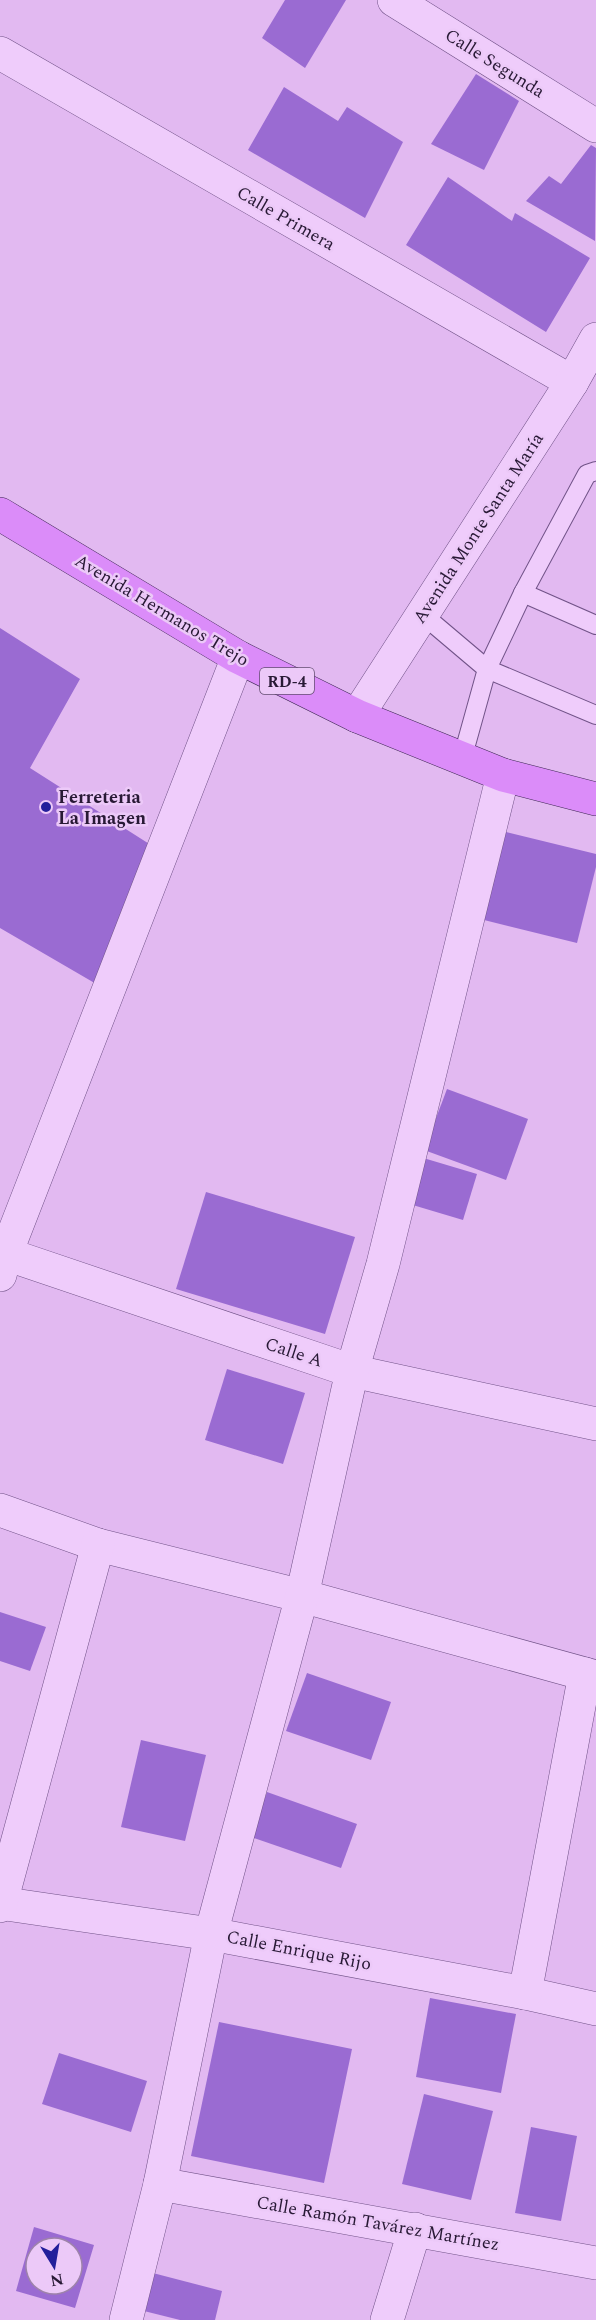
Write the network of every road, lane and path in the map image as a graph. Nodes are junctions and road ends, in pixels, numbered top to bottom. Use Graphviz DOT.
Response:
graph roads {
  1 [pos="394,0"];
  2 [pos="0,53"];
  3 [pos="596,126"];
  4 [pos="596,339"];
  5 [pos="572,382"];
  6 [pos="596,471"];
  7 [pos="0,514"];
  8 [pos="523,593"];
  9 [pos="422,614"];
  10 [pos="596,625"];
  11 [pos="238,657"];
  12 [pos="487,669"];
  13 [pos="596,715"];
  14 [pos="357,716"];
  15 [pos="462,759"];
  16 [pos="502,775"];
  17 [pos="596,799"];
  18 [pos="2,1261"];
  19 [pos="352,1371"];
  20 [pos="596,1424"];
  21 [pos="0,1510"];
  22 [pos="98,1545"];
  23 [pos="302,1596"];
  24 [pos="591,1675"];
  25 [pos="0,1904"];
  26 [pos="211,1934"];
  27 [pos="525,1993"];
  28 [pos="596,2009"];
  29 [pos="160,2184"];
  30 [pos="415,2229"];
  31 [pos="596,2263"];
  32 [pos="126,2320"];
  33 [pos="387,2320"];
  1 -- 3 [label="street, Calle Segunda"];
  2 -- 5 [label="street, Calle Primera"];
  4 -- 5 [label="street, Avenida Monte Santa María"];
  5 -- 9 [label="street, Avenida Monte Santa María"];
  6 -- 8 [label="lane"];
  7 -- 11 [label="main road, Avenida Hermanos Trejo / RD-4"];
  8 -- 10 [label="lane"];
  8 -- 12 [label="lane"];
  9 -- 12 [label="lane"];
  9 -- 14 [label="street, Avenida Monte Santa María"];
  11 -- 14 [label="main road, Avenida Hermanos Trejo / RD-4"];
  11 -- 18 [label="street"];
  12 -- 13 [label="lane"];
  12 -- 15 [label="lane"];
  14 -- 15 [label="main road, Avenida Hermanos Trejo / RD-4"];
  15 -- 16 [label="main road, Avenida Hermanos Trejo / RD-4"];
  16 -- 17 [label="main road, Avenida Hermanos Trejo / RD-4"];
  16 -- 19 [label="street"];
  18 -- 19 [label="street, Calle A"];
  19 -- 20 [label="street, Calle A"];
  19 -- 23 [label="street"];
  21 -- 22 [label="street"];
  22 -- 23 [label="street"];
  22 -- 25 [label="street"];
  23 -- 24 [label="street"];
  23 -- 26 [label="street"];
  24 -- 27 [label="street"];
  25 -- 26 [label="street, Calle Enrique Rijo"];
  26 -- 27 [label="street, Calle Enrique Rijo"];
  26 -- 29 [label="street"];
  27 -- 28 [label="street, Calle Enrique Rijo"];
  29 -- 30 [label="street, Calle Ramón Tavárez Martínez"];
  29 -- 32 [label="street"];
  30 -- 31 [label="street, Calle Ramón Tavárez Martínez"];
  30 -- 33 [label="street"];
}
